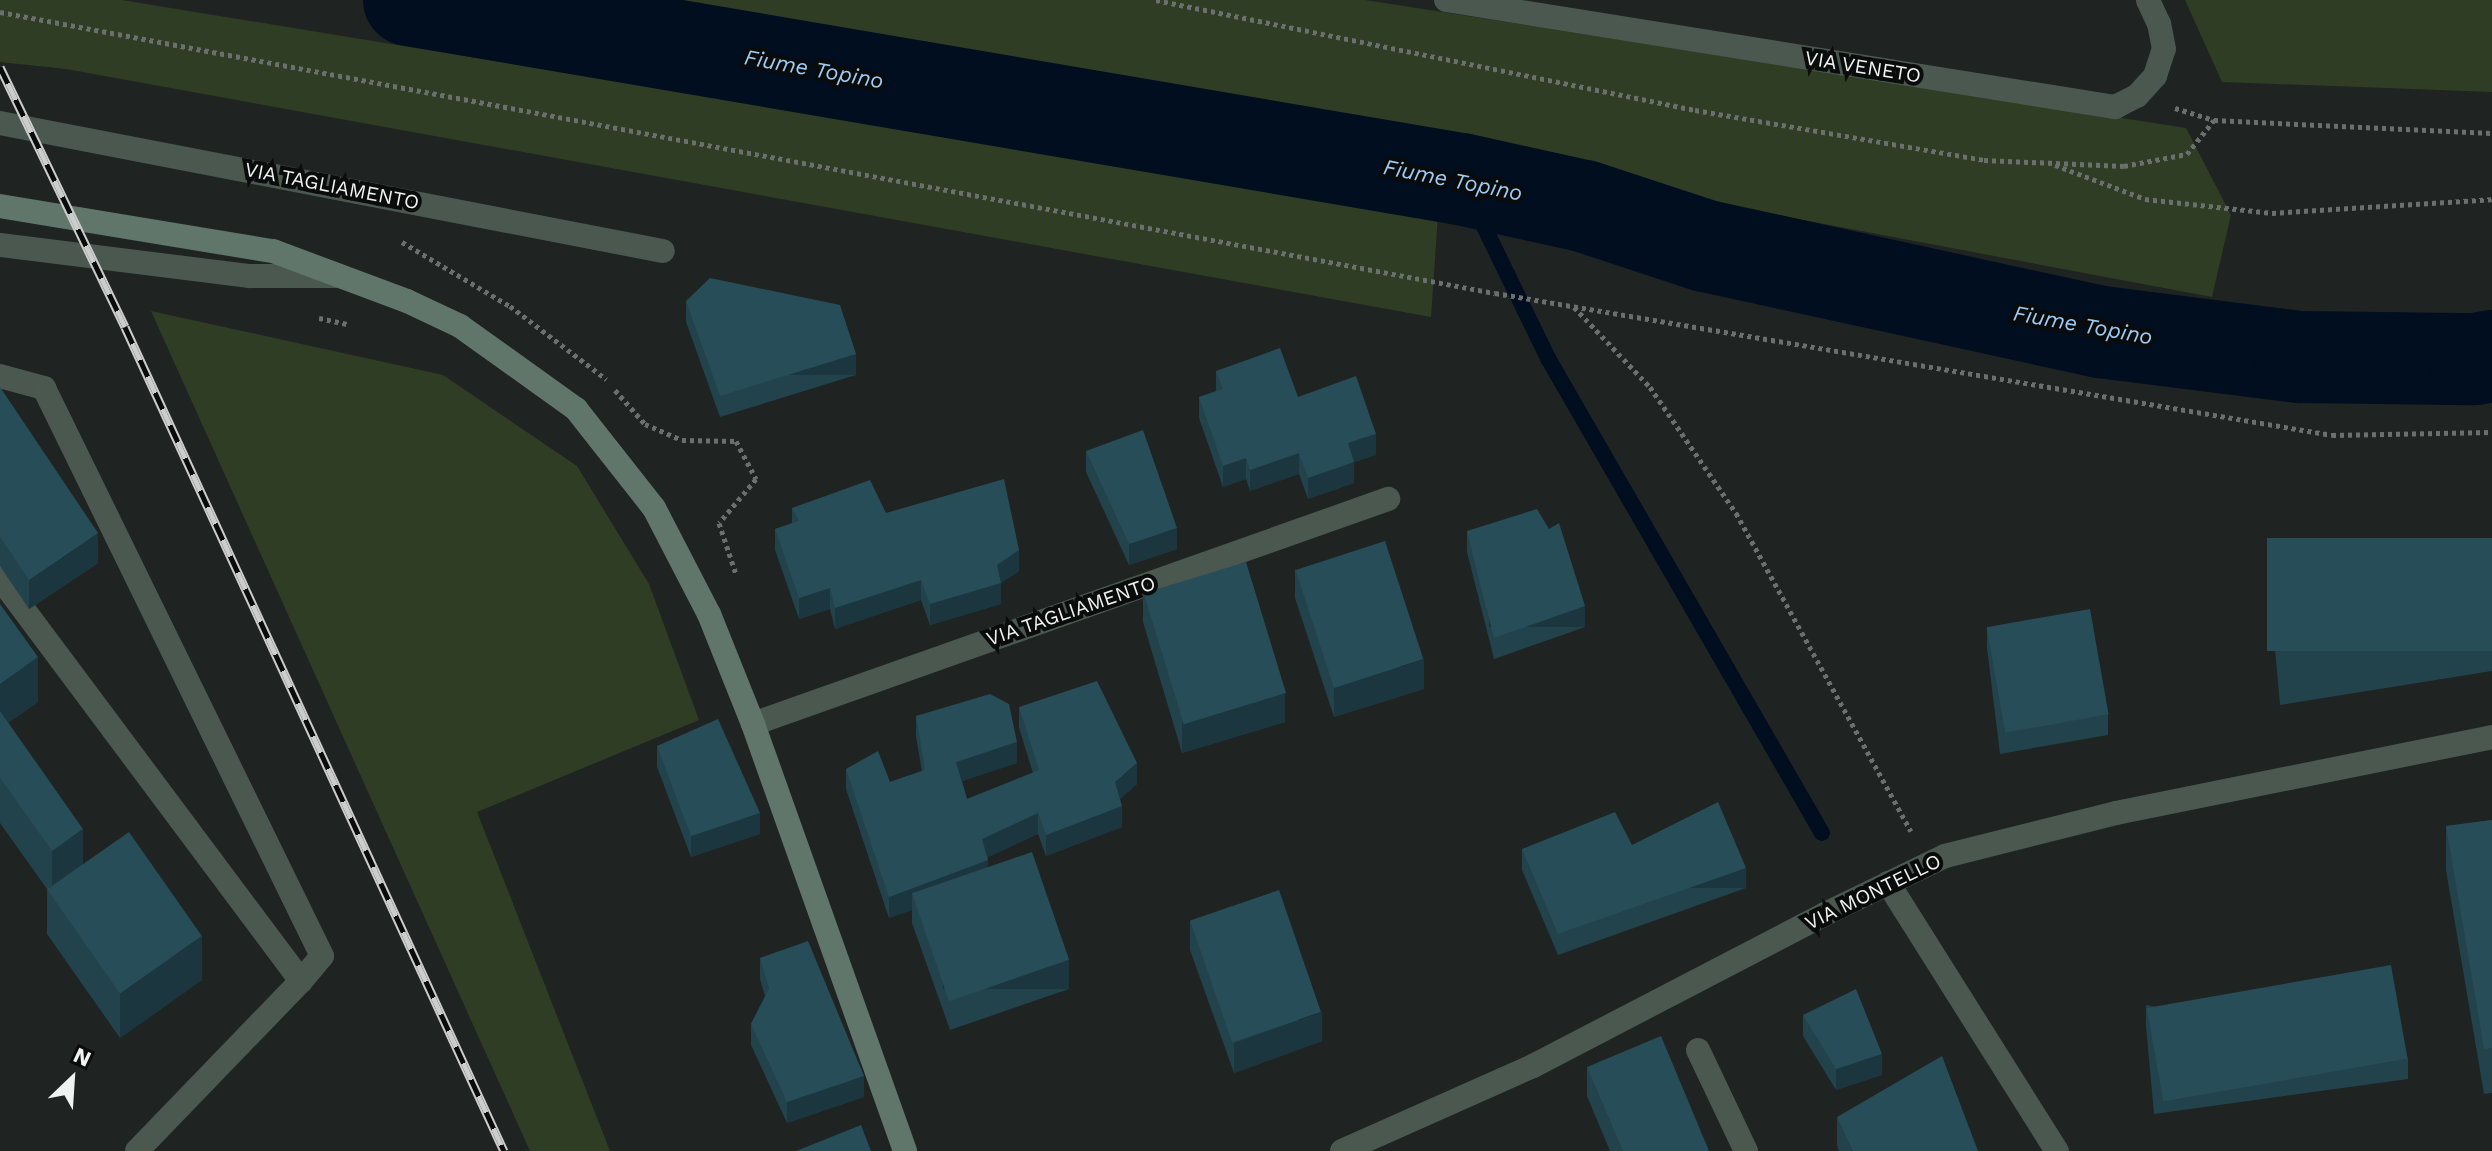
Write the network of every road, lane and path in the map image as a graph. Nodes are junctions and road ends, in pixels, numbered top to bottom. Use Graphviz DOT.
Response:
graph roads {
  1 [pos="1156,0"];
  2 [pos="1446,0"];
  3 [pos="2148,0"];
  4 [pos="1480,3"];
  5 [pos="0,12"];
  6 [pos="0,123"];
  7 [pos="2492,133"];
  8 [pos="2051,163"];
  9 [pos="2492,199"];
  10 [pos="0,206"];
  11 [pos="0,245"];
  12 [pos="663,251"];
  13 [pos="341,276"];
  14 [pos="1573,306"];
  15 [pos="318,318"];
  16 [pos="349,324"];
  17 [pos="0,376"];
  18 [pos="2492,432"];
  19 [pos="1388,499"];
  20 [pos="0,578"];
  21 [pos="753,724"];
  22 [pos="2492,737"];
  23 [pos="1936,860"];
  24 [pos="1888,883"];
  25 [pos="301,981"];
  26 [pos="1698,1050"];
  27 [pos="1347,1150"];
  28 [pos="137,1151"];
  29 [pos="905,1151"];
  30 [pos="1746,1151"];
  31 [pos="2057,1151"];
  1 -- 8 [label="path"];
  2 -- 4 [label="street, VIA VENETO"];
  3 -- 4 [label="street, VIA VENETO"];
  5 -- 14 [label="path"];
  6 -- 12 [label="street, VIA TAGLIAMENTO"];
  7 -- 8 [label="path"];
  8 -- 9 [label="path"];
  10 -- 13 [label="main road"];
  11 -- 13 [label="street"];
  13 -- 21 [label="main road"];
  14 -- 18 [label="path"];
  14 -- 23 [label="path"];
  15 -- 16 [label="path"];
  17 -- 25 [label="street"];
  19 -- 21 [label="street, VIA TAGLIAMENTO"];
  20 -- 25 [label="street"];
  21 -- 29 [label="main road"];
  22 -- 23 [label="street, VIA MONTELLO"];
  23 -- 24 [label="street, VIA MONTELLO"];
  24 -- 27 [label="street, VIA MONTELLO"];
  24 -- 31 [label="street"];
  25 -- 28 [label="street"];
  26 -- 30 [label="street"];
}
